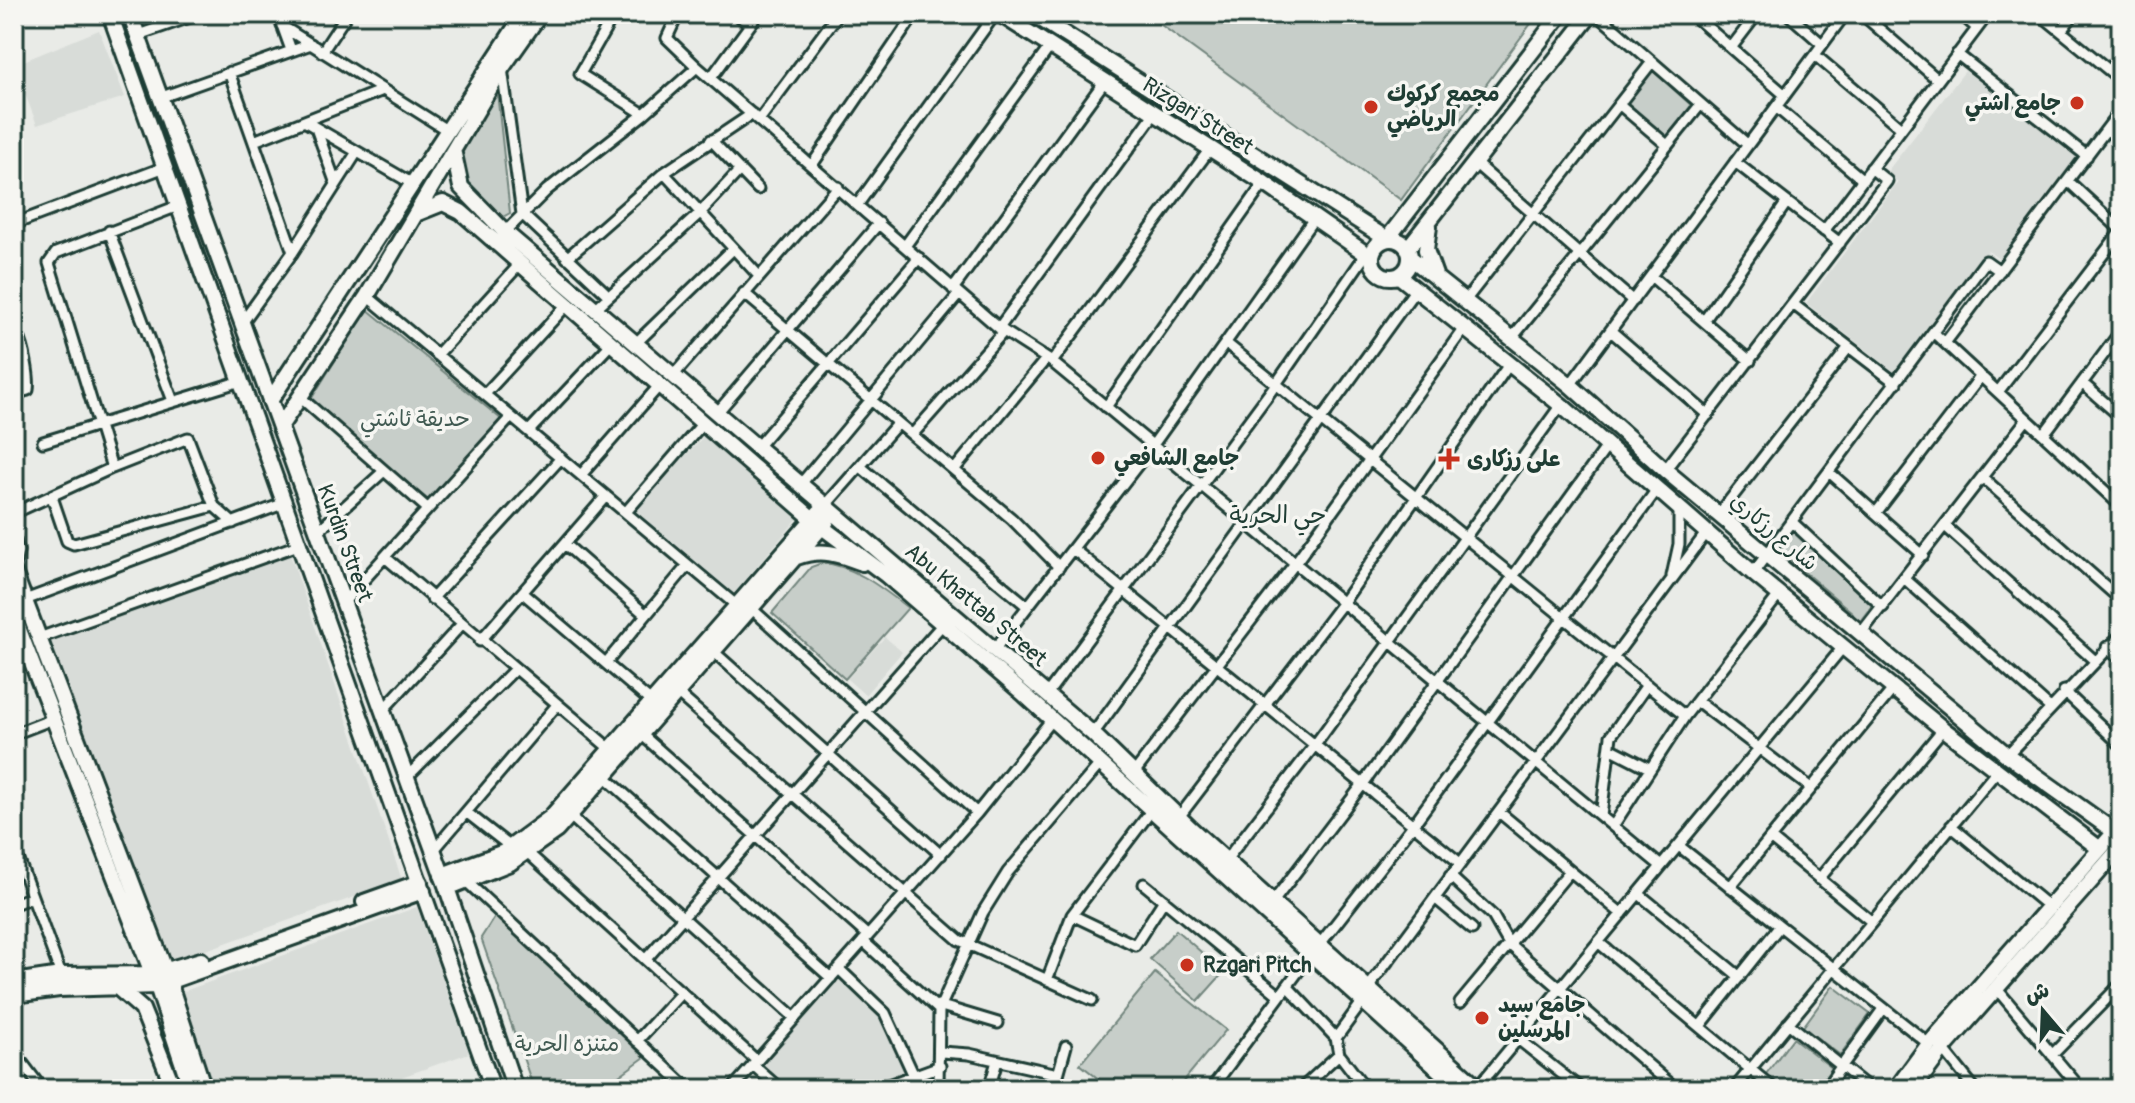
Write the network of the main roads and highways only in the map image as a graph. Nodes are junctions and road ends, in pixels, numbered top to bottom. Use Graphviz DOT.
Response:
graph roads {
  1 [pos="110,14"];
  2 [pos="130,14"];
  3 [pos="524,14"];
  4 [pos="540,14"];
  5 [pos="997,14"];
  6 [pos="1032,14"];
  7 [pos="1561,14"];
  8 [pos="1591,14"];
  9 [pos="1019,28"];
  10 [pos="454,154"];
  11 [pos="1414,205"];
  12 [pos="466,207"];
  13 [pos="418,213"];
  14 [pos="1431,220"];
  15 [pos="1354,221"];
  16 [pos="207,225"];
  17 [pos="189,233"];
  18 [pos="1387,239"];
  19 [pos="1410,253"];
  20 [pos="1369,256"];
  21 [pos="1399,276"];
  22 [pos="1439,283"];
  23 [pos="270,401"];
  24 [pos="710,418"];
  25 [pos="280,427"];
  26 [pos="829,510"];
  27 [pos="818,522"];
  28 [pos="797,557"];
  29 [pos="14,572"];
  30 [pos="886,575"];
  31 [pos="337,586"];
  32 [pos="317,593"];
  33 [pos="744,606"];
  34 [pos="14,617"];
  35 [pos="1030,689"];
  36 [pos="59,692"];
  37 [pos="44,698"];
  38 [pos="2080,807"];
  39 [pos="2067,824"];
  40 [pos="2118,828"];
  41 [pos="2100,849"];
  42 [pos="2119,854"];
  43 [pos="445,882"];
  44 [pos="422,887"];
  45 [pos="1296,931"];
  46 [pos="162,978"];
  47 [pos="14,982"];
  48 [pos="118,988"];
  49 [pos="14,995"];
  50 [pos="1365,995"];
  51 [pos="1965,1013"];
  52 [pos="1936,1046"];
  53 [pos="505,1060"];
  54 [pos="485,1067"];
  55 [pos="1479,1088"];
  56 [pos="174,1089"];
  57 [pos="191,1089"];
  58 [pos="204,1089"];
  59 [pos="493,1089"];
  60 [pos="515,1089"];
  61 [pos="1460,1089"];
  62 [pos="1896,1089"];
  63 [pos="1913,1089"];
  1 -- 17 [label="main road, Kurdin Street"];
  2 -- 16 [label="main road, Kurdin Street"];
  3 -- 23 [label="main road"];
  4 -- 10 [label="main road"];
  5 -- 9 [label="main road, Rizgari Street"];
  6 -- 9 [label="main road"];
  6 -- 15 [label="main road, Rizgari Street"];
  7 -- 11 [label="main road"];
  8 -- 14 [label="main road"];
  9 -- 20 [label="main road, Rizgari Street"];
  10 -- 12 [label="main road, Abu Khattab Street"];
  10 -- 13 [label="main road"];
  11 -- 15 [label="main road"];
  11 -- 18 [label="main road"];
  12 -- 13 [label="main road"];
  12 -- 24 [label="main road, Abu Khattab Street"];
  12 -- 24 [label="main road, Abu Khattab Street"];
  13 -- 25 [label="main road"];
  14 -- 19 [label="main road"];
  14 -- 22 [label="main road"];
  15 -- 18 [label="main road, Rizgari Street"];
  16 -- 17 [label="main road"];
  16 -- 23 [label="main road, Kurdin Street"];
  17 -- 32 [label="main road, Kurdin Street"];
  18 -- 19 [label="main road"];
  18 -- 20 [label="main road"];
  19 -- 21 [label="main road"];
  19 -- 22 [label="main road, شارع رزكاري"];
  20 -- 21 [label="main road"];
  21 -- 39 [label="main road, شارع رزكاري"];
  22 -- 38 [label="main road, شارع رزكاري"];
  23 -- 25 [label="main road, Kurdin Street"];
  24 -- 26 [label="main road, Abu Khattab Street"];
  24 -- 27 [label="main road, Abu Khattab Street"];
  25 -- 31 [label="main road, Kurdin Street"];
  26 -- 27 [label="main road"];
  26 -- 35 [label="main road, Abu Khattab Street"];
  27 -- 28 [label="main road"];
  27 -- 30 [label="main road, Abu Khattab Street"];
  27 -- 33 [label="main road"];
  28 -- 30 [label="main road"];
  28 -- 33 [label="main road"];
  29 -- 36 [label="main road"];
  30 -- 35 [label="main road, Abu Khattab Street"];
  31 -- 32 [label="main road"];
  31 -- 43 [label="main road, Kurdin Street"];
  32 -- 44 [label="main road, Kurdin Street"];
  33 -- 43 [label="main road"];
  33 -- 43 [label="main road"];
  34 -- 37 [label="main road"];
  35 -- 45 [label="main road, Abu Khattab Street"];
  35 -- 45 [label="main road, Abu Khattab Street"];
  36 -- 37 [label="main road"];
  36 -- 46 [label="main road"];
  37 -- 46 [label="main road"];
  38 -- 39 [label="main road"];
  38 -- 40 [label="main road, شارع رزكاري"];
  39 -- 41 [label="main road, شارع رزكاري"];
  40 -- 41 [label="main road"];
  41 -- 51 [label="main road"];
  42 -- 51 [label="main road"];
  43 -- 53 [label="main road, Kurdin Street"];
  44 -- 46 [label="main road"];
  44 -- 54 [label="main road, Kurdin Street"];
  45 -- 50 [label="main road, Abu Khattab Street"];
  46 -- 47 [label="main road"];
  46 -- 48 [label="main road"];
  46 -- 57 [label="main road"];
  46 -- 58 [label="main road"];
  48 -- 49 [label="main road"];
  48 -- 56 [label="main road"];
  50 -- 55 [label="main road, Abu Khattab Street"];
  50 -- 61 [label="main road, Abu Khattab Street"];
  51 -- 52 [label="main road"];
  52 -- 62 [label="main road"];
  52 -- 63 [label="main road"];
  53 -- 54 [label="main road"];
  53 -- 60 [label="main road, Kurdin Street"];
  54 -- 59 [label="main road, Kurdin Street"];
}
